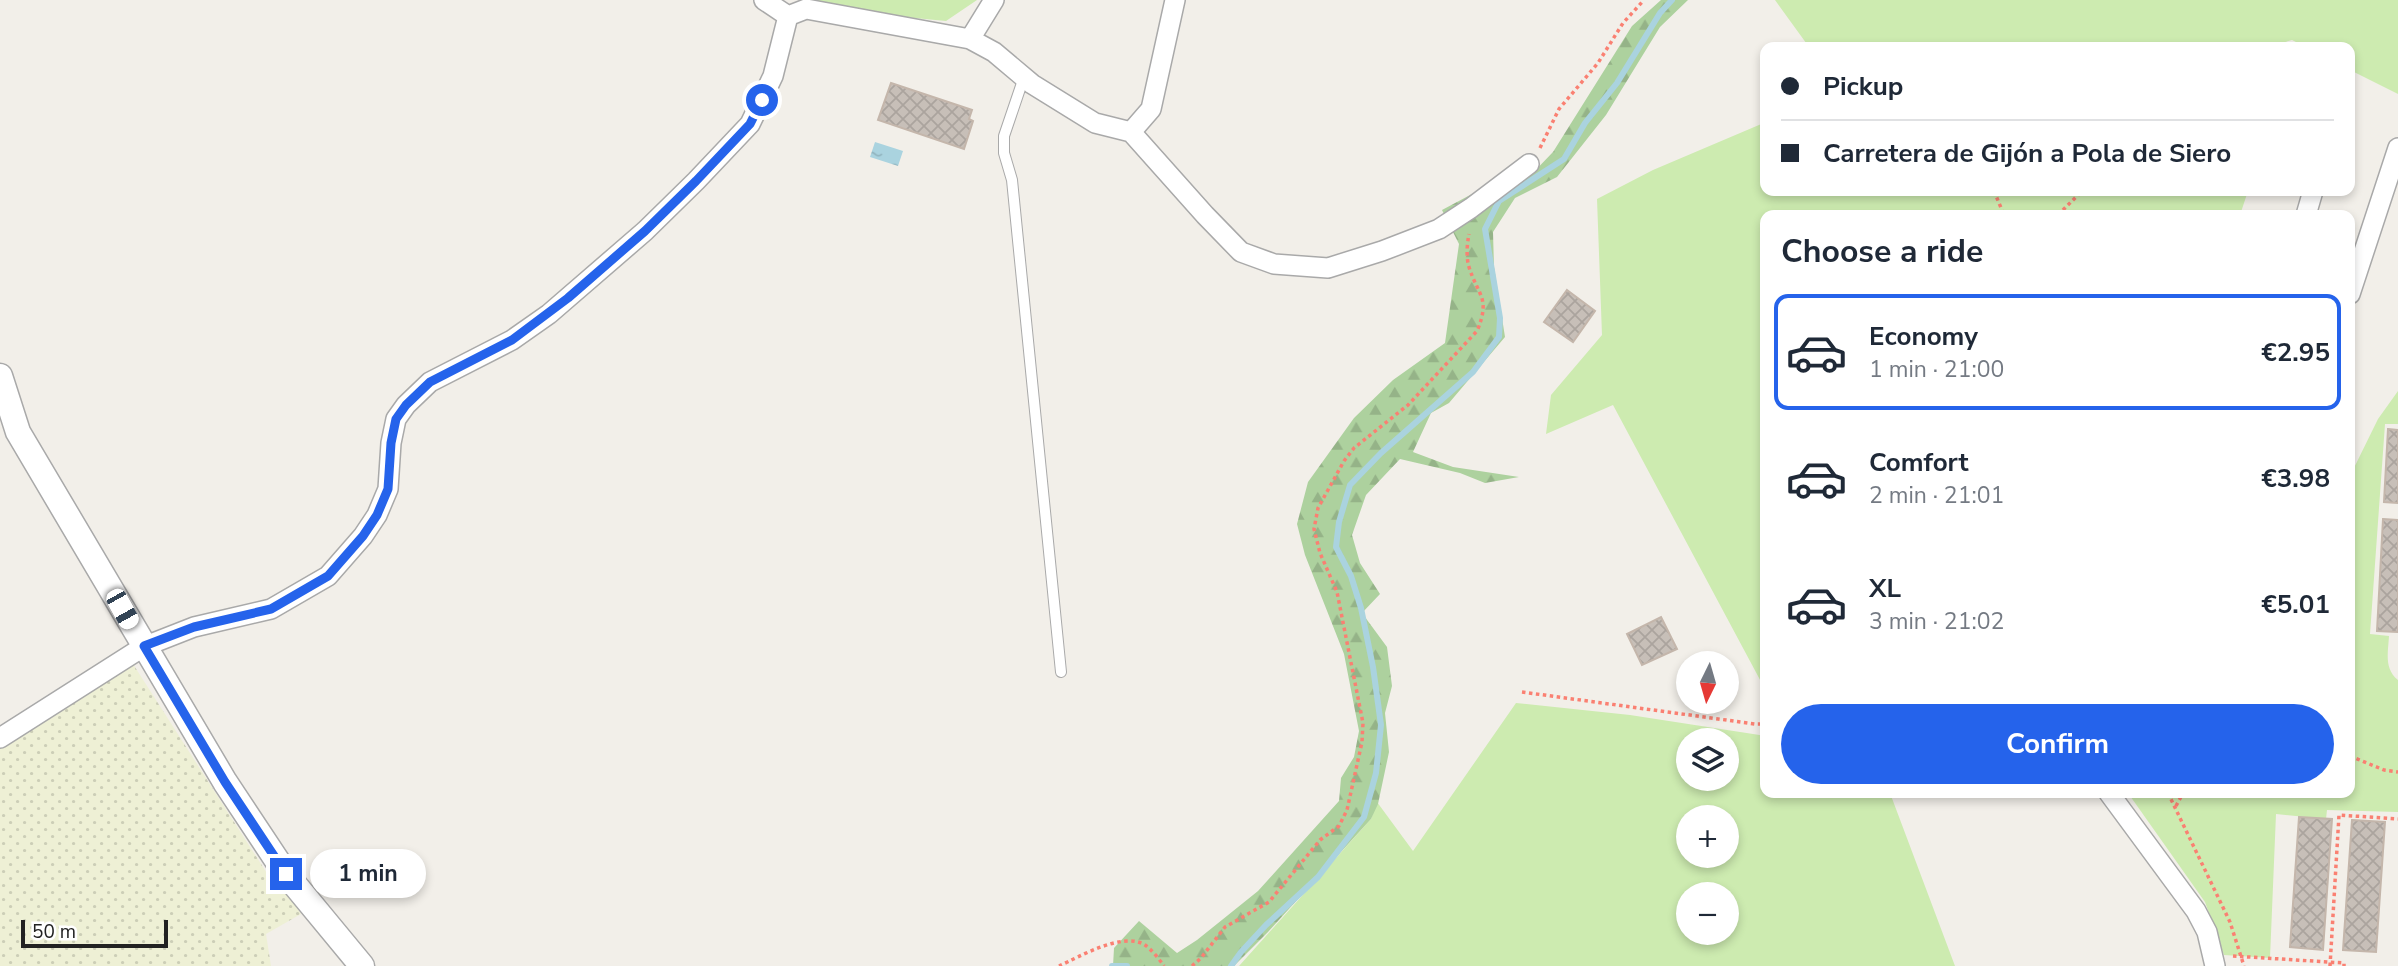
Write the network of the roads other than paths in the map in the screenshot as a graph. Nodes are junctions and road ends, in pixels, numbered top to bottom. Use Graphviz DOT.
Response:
graph roads {
  1 [pos="764,0"];
  2 [pos="994,0"];
  3 [pos="1175,0"];
  4 [pos="788,16"];
  5 [pos="970,40"];
  6 [pos="1024,77"];
  7 [pos="1131,132"];
  8 [pos="2398,148"];
  9 [pos="1530,164"];
  10 [pos="2355,279"];
  11 [pos="0,376"];
  12 [pos="144,646"];
  13 [pos="1061,672"];
  14 [pos="0,738"];
  15 [pos="2113,798"];
  16 [pos="2214,960"];
  17 [pos="362,966"];
  1 -- 4 [label="street"];
  2 -- 5 [label="street"];
  3 -- 7 [label="street"];
  4 -- 5 [label="street"];
  4 -- 12 [label="street"];
  5 -- 6 [label="street"];
  6 -- 7 [label="street"];
  6 -- 13 [label="lane"];
  7 -- 9 [label="street"];
  8 -- 10 [label="street"];
  11 -- 12 [label="street"];
  12 -- 14 [label="street"];
  12 -- 17 [label="street"];
  15 -- 16 [label="street"];
}
